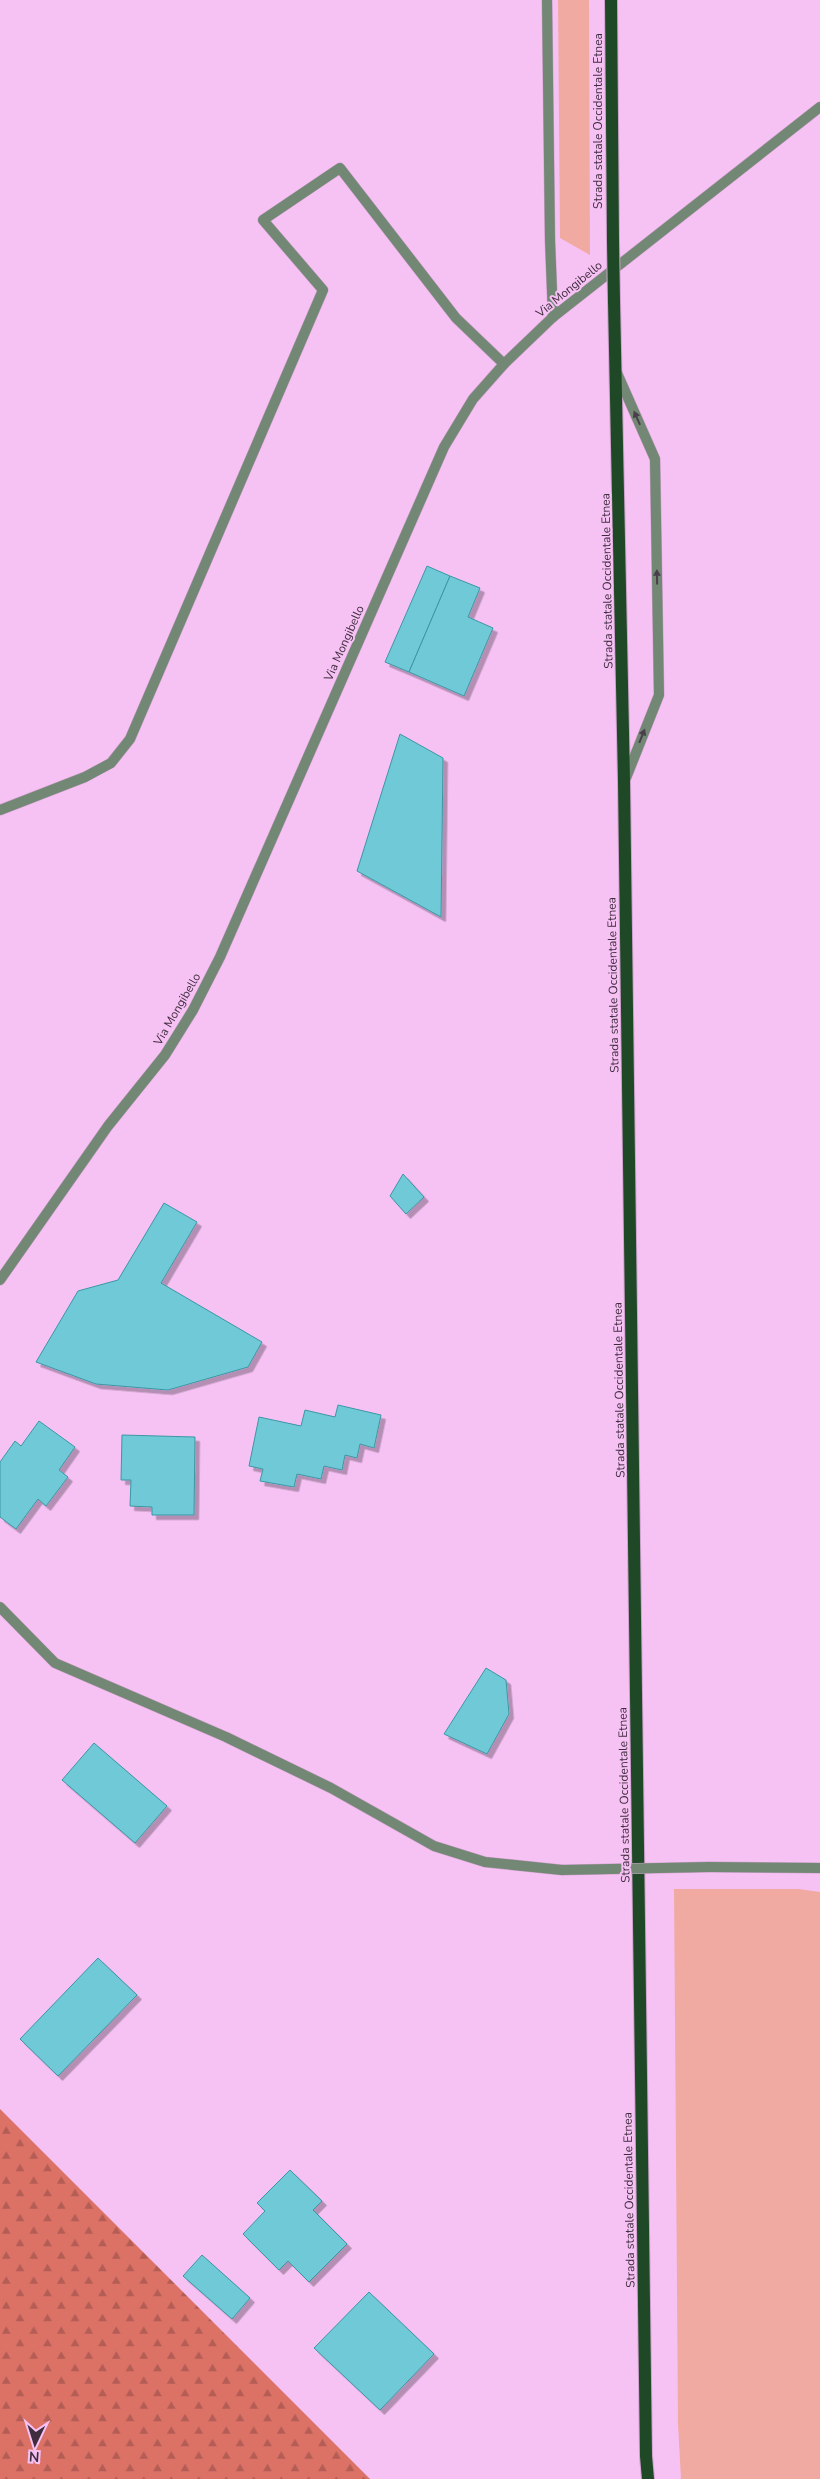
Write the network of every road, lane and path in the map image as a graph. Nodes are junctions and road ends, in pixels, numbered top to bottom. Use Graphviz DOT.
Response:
graph roads {
  1 [pos="547,0"];
  2 [pos="611,0"];
  3 [pos="820,107"];
  4 [pos="553,317"];
  5 [pos="504,364"];
  6 [pos="617,373"];
  7 [pos="624,781"];
  8 [pos="0,810"];
  9 [pos="0,1280"];
  10 [pos="0,1607"];
  11 [pos="820,1868"];
  12 [pos="648,2479"];
  1 -- 4 [label="street"];
  2 -- 6 [label="main road, Strada statale Occidentale Etnea, bridge"];
  3 -- 4 [label="street, Via Mongibello"];
  4 -- 5 [label="street, Via Mongibello"];
  5 -- 8 [label="street"];
  5 -- 9 [label="street, Via Mongibello"];
  6 -- 7 [label="main road, Strada statale Occidentale Etnea"];
  7 -- 6 [label="street, one-way"];
  7 -- 12 [label="main road, Strada statale Occidentale Etnea"];
  10 -- 11 [label="street, bridge"];
}
